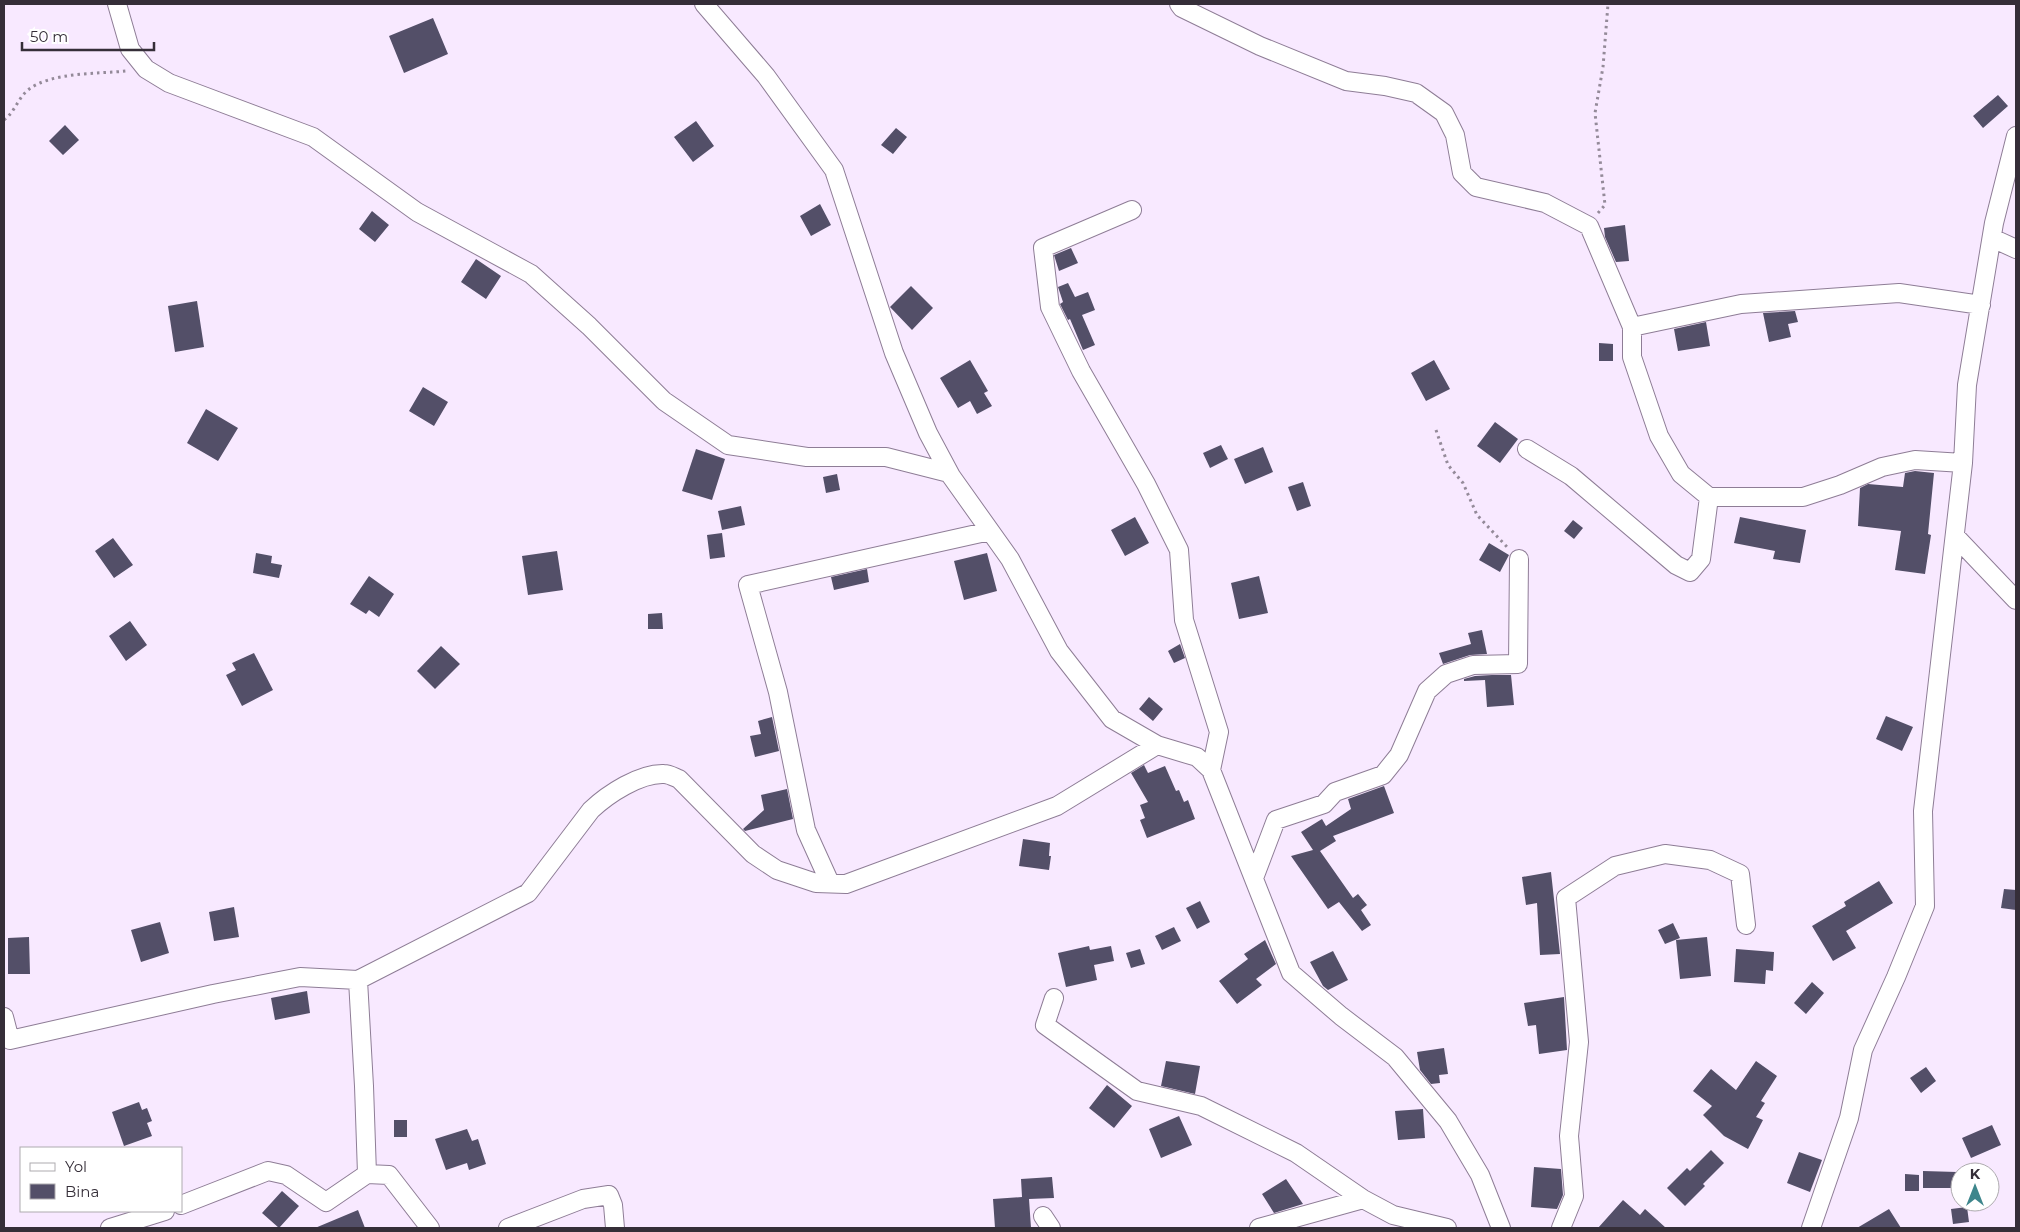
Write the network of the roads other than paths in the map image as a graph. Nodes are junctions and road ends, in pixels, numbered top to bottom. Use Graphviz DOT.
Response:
graph roads {
  1 [pos="117,4"];
  2 [pos="704,4"];
  3 [pos="1178,4"];
  4 [pos="2016,136"];
  5 [pos="1132,210"];
  6 [pos="1992,238"];
  7 [pos="2016,249"];
  8 [pos="1981,305"];
  9 [pos="1632,327"];
  10 [pos="1527,449"];
  11 [pos="1963,463"];
  12 [pos="949,473"];
  13 [pos="1709,497"];
  14 [pos="990,531"];
  15 [pos="1955,536"];
  16 [pos="1519,559"];
  17 [pos="2016,600"];
  18 [pos="1157,745"];
  19 [pos="1211,770"];
  20 [pos="1254,878"];
  21 [pos="830,883"];
  22 [pos="1746,925"];
  23 [pos="358,980"];
  24 [pos="1054,998"];
  25 [pos="4,1017"];
  26 [pos="366,1174"];
  27 [pos="1363,1198"];
  28 [pos="182,1205"];
  29 [pos="162,1212"];
  30 [pos="110,1228"];
  31 [pos="430,1228"];
  32 [pos="508,1228"];
  33 [pos="615,1228"];
  34 [pos="1259,1228"];
  35 [pos="1447,1228"];
  36 [pos="1501,1228"];
  37 [pos="1561,1228"];
  38 [pos="1811,1228"];
  1 -- 12 [label="street"];
  2 -- 12 [label="street"];
  3 -- 9 [label="street"];
  4 -- 6 [label="street"];
  5 -- 19 [label="street"];
  6 -- 7 [label="street"];
  6 -- 8 [label="street"];
  8 -- 9 [label="street"];
  8 -- 11 [label="street"];
  9 -- 13 [label="street"];
  10 -- 13 [label="street"];
  11 -- 13 [label="street"];
  11 -- 15 [label="street"];
  12 -- 14 [label="street"];
  14 -- 18 [label="street"];
  14 -- 21 [label="street"];
  15 -- 17 [label="street"];
  15 -- 38 [label="street"];
  16 -- 20 [label="street"];
  18 -- 19 [label="street"];
  18 -- 21 [label="street"];
  19 -- 20 [label="street"];
  20 -- 36 [label="street"];
  21 -- 23 [label="street"];
  22 -- 37 [label="street"];
  23 -- 25 [label="street"];
  23 -- 26 [label="street"];
  24 -- 27 [label="street"];
  26 -- 28 [label="street"];
  26 -- 31 [label="street"];
  27 -- 34 [label="street"];
  27 -- 35 [label="street"];
  29 -- 30 [label="street"];
  32 -- 33 [label="street"];
}
